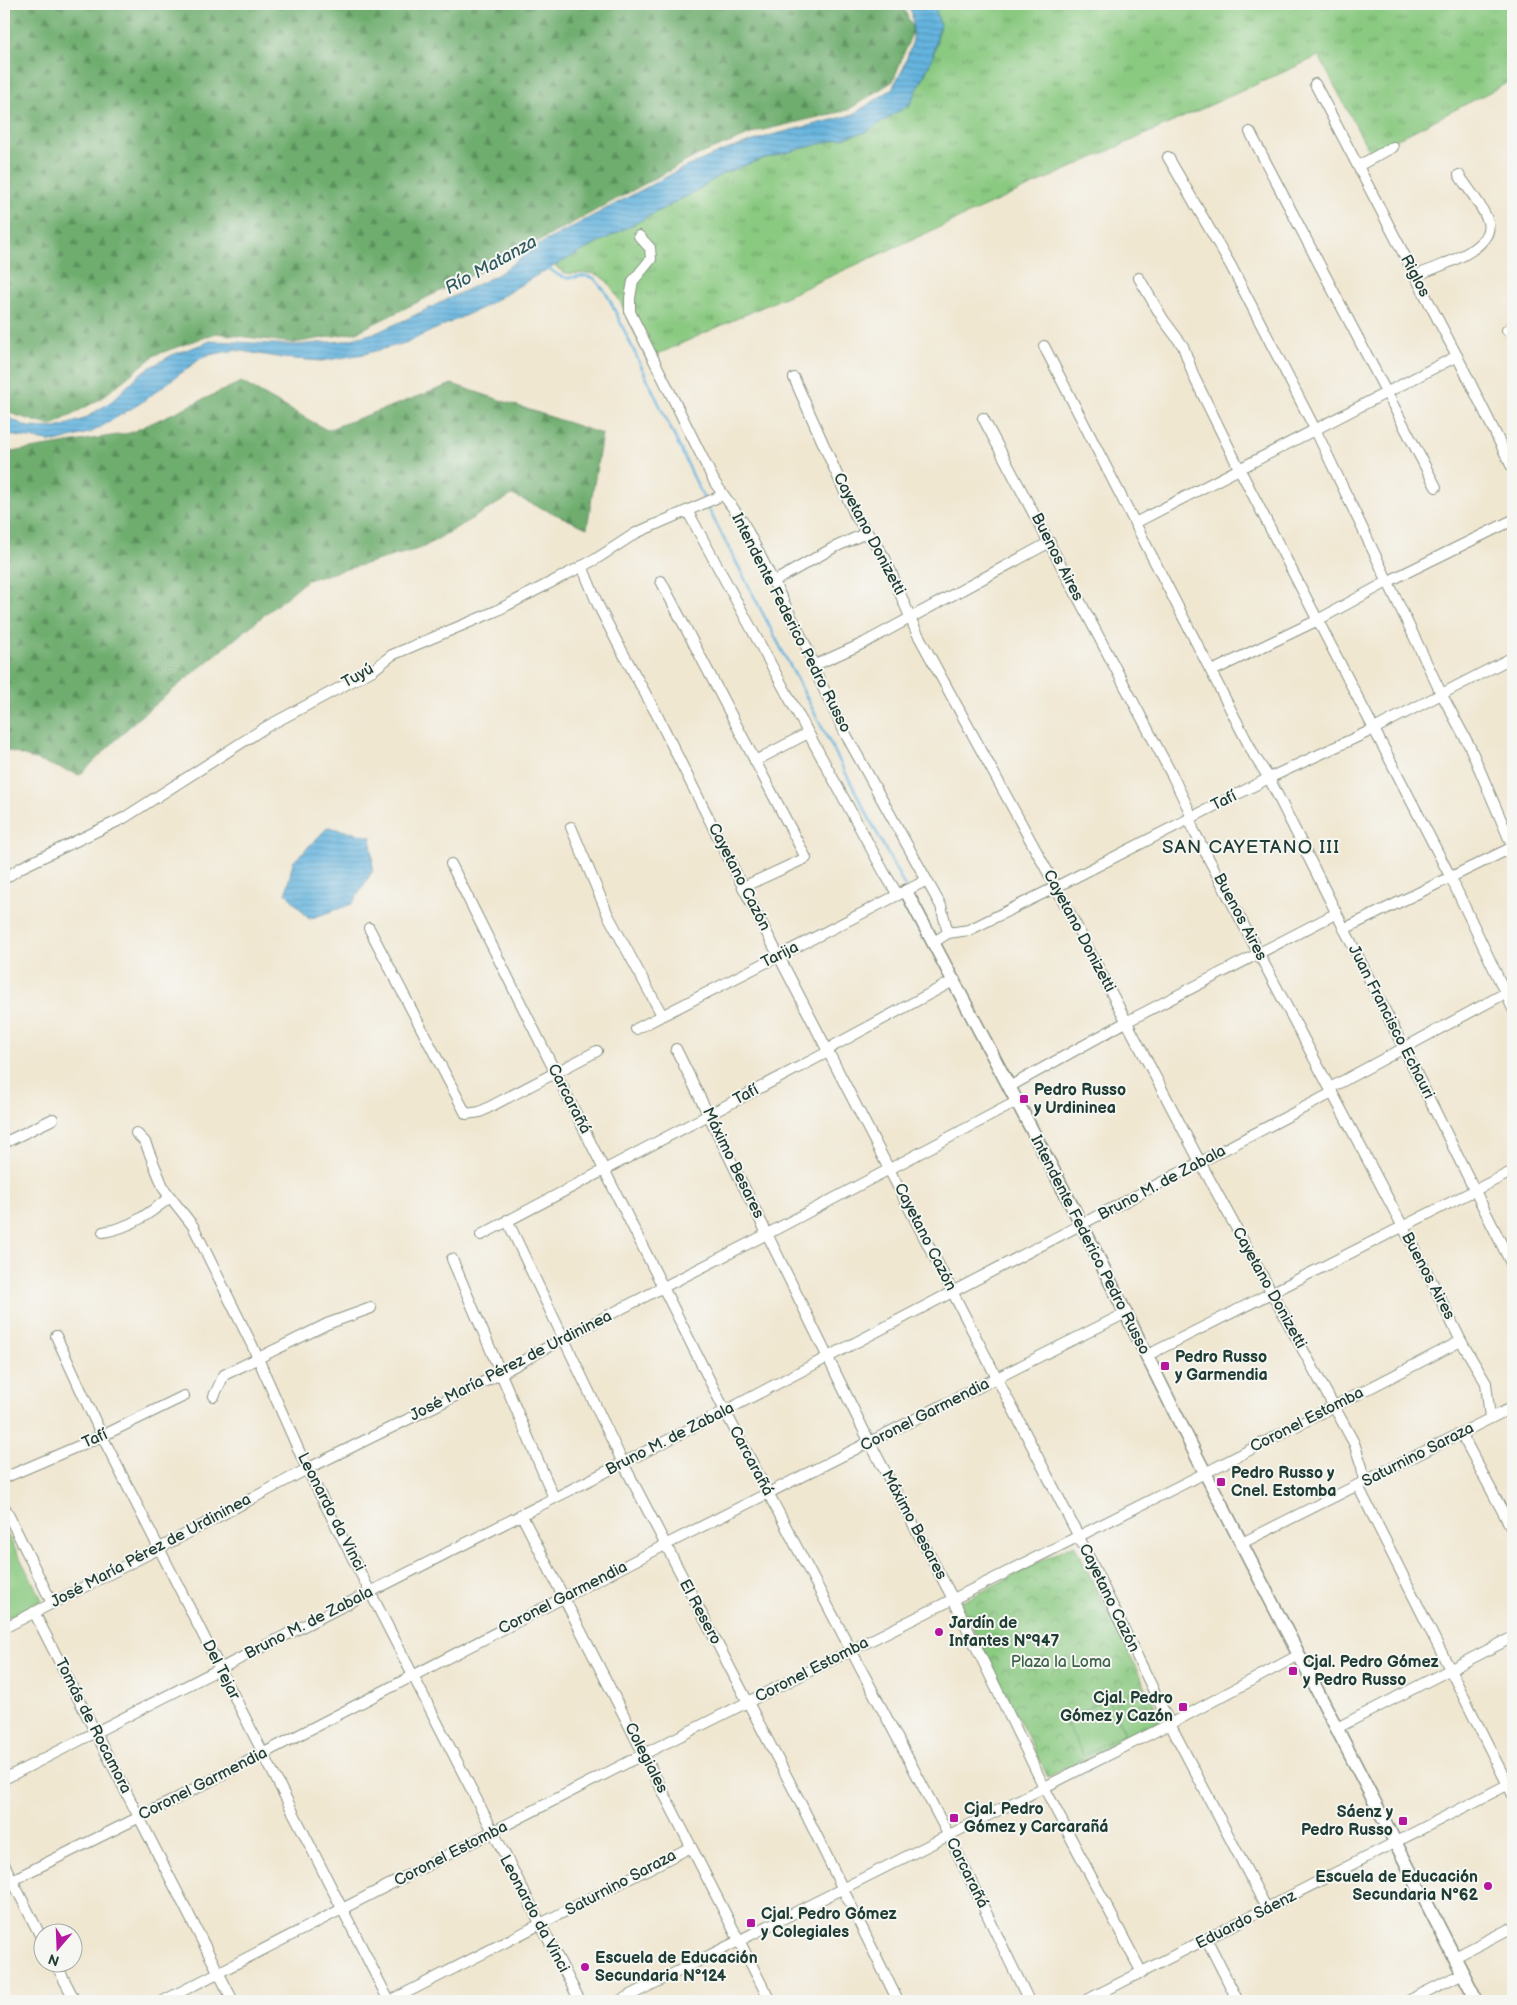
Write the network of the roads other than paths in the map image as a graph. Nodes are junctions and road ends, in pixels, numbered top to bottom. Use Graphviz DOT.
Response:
graph roads {
  1 [pos="1315,84"];
  2 [pos="1250,132"];
  3 [pos="1393,147"];
  4 [pos="1168,157"];
  5 [pos="1358,166"];
  6 [pos="1459,175"];
  7 [pos="639,236"];
  8 [pos="1415,276"];
  9 [pos="1139,278"];
  10 [pos="1044,346"];
  11 [pos="1457,356"];
  12 [pos="794,378"];
  13 [pos="1386,391"];
  14 [pos="983,418"];
  15 [pos="1315,429"];
  16 [pos="1239,468"];
  17 [pos="1513,469"];
  18 [pos="1436,487"];
  19 [pos="724,495"];
  20 [pos="688,512"];
  21 [pos="1513,520"];
  22 [pos="1135,523"];
  23 [pos="866,533"];
  24 [pos="1050,542"];
  25 [pos="582,566"];
  26 [pos="661,581"];
  27 [pos="773,582"];
  28 [pos="1387,582"];
  29 [pos="910,618"];
  30 [pos="1316,621"];
  31 [pos="1513,657"];
  32 [pos="813,666"];
  33 [pos="1212,671"];
  34 [pos="1441,693"];
  35 [pos="1372,730"];
  36 [pos="808,733"];
  37 [pos="755,761"];
  38 [pos="1269,778"];
  39 [pos="1190,817"];
  40 [pos="571,827"];
  41 [pos="1513,847"];
  42 [pos="451,864"];
  43 [pos="1451,878"];
  44 [pos="4,879"];
  45 [pos="925,881"];
  46 [pos="743,887"];
  47 [pos="1056,887"];
  48 [pos="902,893"];
  49 [pos="1336,914"];
  50 [pos="369,928"];
  51 [pos="1344,929"];
  52 [pos="948,933"];
  53 [pos="934,942"];
  54 [pos="1258,953"];
  55 [pos="780,956"];
  56 [pos="955,980"];
  57 [pos="1509,991"];
  58 [pos="1513,1009"];
  59 [pos="662,1016"];
  60 [pos="1126,1022"];
  61 [pos="636,1029"];
  62 [pos="1405,1048"];
  63 [pos="676,1049"];
  64 [pos="828,1050"];
  65 [pos="596,1051"];
  66 [pos="556,1072"];
  67 [pos="1009,1087"];
  68 [pos="1331,1091"];
  69 [pos="1016,1102"];
  70 [pos="709,1114"];
  71 [pos="53,1119"];
  72 [pos="136,1133"];
  73 [pos="4,1143"];
  74 [pos="1200,1162"];
  75 [pos="604,1169"];
  76 [pos="890,1169"];
  77 [pos="1513,1171"];
  78 [pos="1475,1190"];
  79 [pos="170,1197"];
  80 [pos="507,1220"];
  81 [pos="1082,1225"];
  82 [pos="1402,1226"];
  83 [pos="103,1232"];
  84 [pos="767,1234"];
  85 [pos="481,1235"];
  86 [pos="452,1259"];
  87 [pos="1513,1267"];
  88 [pos="664,1287"];
  89 [pos="1273,1292"];
  90 [pos="954,1293"];
  91 [pos="371,1308"];
  92 [pos="1124,1314"];
  93 [pos="56,1336"];
  94 [pos="564,1338"];
  95 [pos="1461,1341"];
  96 [pos="1146,1356"];
  97 [pos="828,1357"];
  98 [pos="258,1358"];
  99 [pos="500,1374"];
  100 [pos="998,1379"];
  101 [pos="184,1396"];
  102 [pos="214,1396"];
  103 [pos="1334,1406"];
  104 [pos="1513,1407"];
  105 [pos="725,1411"];
  106 [pos="1490,1418"];
  107 [pos="1461,1433"];
  108 [pos="102,1436"];
  109 [pos="870,1443"];
  110 [pos="623,1463"];
  111 [pos="307,1469"];
  112 [pos="1205,1472"];
  113 [pos="4,1478"];
  114 [pos="1361,1485"];
  115 [pos="768,1494"];
  116 [pos="554,1498"];
  117 [pos="4,1506"];
  118 [pos="521,1514"];
  119 [pos="1513,1531"];
  120 [pos="1078,1535"];
  121 [pos="1242,1544"];
  122 [pos="665,1545"];
  123 [pos="160,1548"];
  124 [pos="371,1592"];
  125 [pos="564,1596"];
  126 [pos="954,1599"];
  127 [pos="52,1603"];
  128 [pos="34,1612"];
  129 [pos="4,1628"];
  130 [pos="1513,1637"];
  131 [pos="850,1650"];
  132 [pos="1299,1655"];
  133 [pos="220,1668"];
  134 [pos="1451,1670"];
  135 [pos="414,1676"];
  136 [pos="748,1702"];
  137 [pos="1170,1724"];
  138 [pos="1337,1728"];
  139 [pos="97,1732"];
  140 [pos="263,1753"];
  141 [pos="644,1754"];
  142 [pos="4,1780"];
  143 [pos="1511,1783"];
  144 [pos="1044,1787"];
  145 [pos="1513,1795"];
  146 [pos="139,1817"];
  147 [pos="492,1833"];
  148 [pos="949,1836"];
  149 [pos="1395,1843"];
  150 [pos="691,1847"];
  151 [pos="4,1864"];
  152 [pos="8,1882"];
  153 [pos="843,1890"];
  154 [pos="1267,1909"];
  155 [pos="342,1910"];
  156 [pos="32,1922"];
  157 [pos="541,1925"];
  158 [pos="1513,1927"];
  159 [pos="1207,1940"];
  160 [pos="739,1942"];
  161 [pos="1455,1957"];
  162 [pos="60,1972"];
  163 [pos="219,1973"];
  164 [pos="1142,1973"];
  165 [pos="1463,1973"];
  166 [pos="75,2001"];
  167 [pos="164,2001"];
  168 [pos="233,2001"];
  169 [pos="389,2001"];
  170 [pos="580,2001"];
  171 [pos="619,2001"];
  172 [pos="770,2001"];
  173 [pos="898,2001"];
  174 [pos="1029,2001"];
  175 [pos="1085,2001"];
  176 [pos="1238,2001"];
  177 [pos="1408,2001"];
  178 [pos="1477,2001"];
  1 -- 5 [label="street, Riglos"];
  2 -- 13 [label="street"];
  3 -- 5 [label="street"];
  4 -- 15 [label="street"];
  5 -- 8 [label="street, Riglos"];
  6 -- 8 [label="street"];
  7 -- 19 [label="street, Intendente Federico Pedro Russo"];
  8 -- 11 [label="street, Riglos"];
  9 -- 16 [label="street"];
  10 -- 22 [label="street, Juan Francisco Echauri"];
  11 -- 13 [label="street"];
  11 -- 17 [label="street, Riglos"];
  12 -- 23 [label="street, Cayetano Donizetti"];
  13 -- 15 [label="street"];
  13 -- 18 [label="street"];
  14 -- 24 [label="street, Buenos Aires"];
  15 -- 16 [label="street"];
  15 -- 28 [label="street"];
  16 -- 22 [label="street"];
  16 -- 30 [label="street"];
  19 -- 20 [label="street, Tuyú"];
  19 -- 27 [label="street, Intendente Federico Pedro Russo"];
  20 -- 25 [label="street, Tuyú"];
  20 -- 36 [label="street"];
  21 -- 28 [label="street"];
  22 -- 33 [label="street, Juan Francisco Echauri"];
  23 -- 27 [label="street"];
  23 -- 29 [label="street, Cayetano Donizetti"];
  24 -- 29 [label="street"];
  24 -- 39 [label="street, Buenos Aires"];
  25 -- 44 [label="street, Tuyú"];
  25 -- 46 [label="street, Cayetano Cazón"];
  26 -- 37 [label="street"];
  27 -- 32 [label="street, Intendente Federico Pedro Russo"];
  28 -- 30 [label="street"];
  28 -- 34 [label="street"];
  29 -- 32 [label="street"];
  29 -- 47 [label="street, Cayetano Donizetti"];
  30 -- 33 [label="street"];
  30 -- 35 [label="street"];
  31 -- 34 [label="street, Tafí"];
  32 -- 45 [label="street, Intendente Federico Pedro Russo"];
  33 -- 38 [label="street, Juan Francisco Echauri"];
  34 -- 35 [label="street, Tafí"];
  34 -- 41 [label="street"];
  35 -- 38 [label="street, Tafí"];
  35 -- 43 [label="street"];
  36 -- 37 [label="street"];
  36 -- 48 [label="street"];
  37 -- 46 [label="street"];
  38 -- 39 [label="street, Tafí"];
  38 -- 49 [label="street, Juan Francisco Echauri"];
  39 -- 47 [label="street, Tafí"];
  39 -- 54 [label="street, Buenos Aires"];
  40 -- 59 [label="street"];
  41 -- 43 [label="street"];
  42 -- 66 [label="street, Carcarañá"];
  43 -- 51 [label="street"];
  43 -- 57 [label="street"];
  45 -- 48 [label="street, Tarija"];
  45 -- 52 [label="street, Intendente Federico Pedro Russo"];
  46 -- 55 [label="street, Cayetano Cazón"];
  47 -- 52 [label="street, Tafí"];
  47 -- 60 [label="street, Cayetano Donizetti"];
  48 -- 53 [label="street, Intendente Federico Pedro Russo"];
  48 -- 55 [label="street, Tarija"];
  49 -- 51 [label="street, Juan Francisco Echauri"];
  49 -- 54 [label="street"];
  50 -- 66 [label="street"];
  51 -- 62 [label="street, Juan Francisco Echauri"];
  52 -- 53 [label="street, Tafí"];
  53 -- 56 [label="street, Intendente Federico Pedro Russo"];
  54 -- 60 [label="street"];
  54 -- 68 [label="street, Buenos Aires"];
  55 -- 59 [label="street, Tarija"];
  55 -- 64 [label="street, Cayetano Cazón"];
  56 -- 64 [label="street, Tafí"];
  56 -- 67 [label="street, Intendente Federico Pedro Russo"];
  57 -- 58 [label="street"];
  57 -- 62 [label="street"];
  59 -- 61 [label="street, Tarija"];
  60 -- 67 [label="street"];
  60 -- 74 [label="street, Cayetano Donizetti"];
  62 -- 68 [label="street"];
  62 -- 78 [label="street, Juan Francisco Echauri"];
  63 -- 70 [label="street, Máximo Besares"];
  64 -- 70 [label="street, Tafí"];
  64 -- 76 [label="street, Cayetano Cazón"];
  65 -- 66 [label="street"];
  66 -- 75 [label="street, Carcarañá"];
  67 -- 69 [label="street, Intendente Federico Pedro Russo"];
  68 -- 74 [label="street, Bruno M. de Zabala"];
  68 -- 82 [label="street, Buenos Aires"];
  69 -- 76 [label="street, José María Pérez de Urdininea"];
  69 -- 81 [label="street, Intendente Federico Pedro Russo"];
  70 -- 75 [label="street, Tafí"];
  70 -- 84 [label="street, Máximo Besares"];
  71 -- 73 [label="street"];
  72 -- 79 [label="street, Leonardo da Vinci"];
  74 -- 81 [label="street, Bruno M. de Zabala"];
  74 -- 89 [label="street, Cayetano Donizetti"];
  75 -- 80 [label="street, Tafí"];
  75 -- 88 [label="street, Carcarañá"];
  76 -- 84 [label="street, José María Pérez de Urdininea"];
  76 -- 90 [label="street, Cayetano Cazón"];
  77 -- 78 [label="street"];
  78 -- 82 [label="street"];
  78 -- 87 [label="street, Juan Francisco Echauri"];
  79 -- 83 [label="street"];
  79 -- 98 [label="street, Leonardo da Vinci"];
  80 -- 85 [label="street, Tafí"];
  80 -- 94 [label="street, El Resero"];
  81 -- 90 [label="street, Bruno M. de Zabala"];
  81 -- 92 [label="street, Intendente Federico Pedro Russo"];
  82 -- 89 [label="street"];
  82 -- 95 [label="street, Buenos Aires"];
  84 -- 88 [label="street, José María Pérez de Urdininea"];
  84 -- 97 [label="street, Máximo Besares"];
  86 -- 99 [label="street"];
  88 -- 94 [label="street, José María Pérez de Urdininea"];
  88 -- 105 [label="street, Carcarañá"];
  89 -- 96 [label="street"];
  89 -- 103 [label="street, Cayetano Donizetti"];
  90 -- 97 [label="street, Bruno M. de Zabala"];
  90 -- 100 [label="street, Cayetano Cazón"];
  91 -- 98 [label="street"];
  92 -- 96 [label="street, Intendente Federico Pedro Russo"];
  92 -- 100 [label="street, Coronel Garmendia"];
  93 -- 108 [label="street, Del Tejar"];
  94 -- 99 [label="street, José María Pérez de Urdininea"];
  94 -- 110 [label="street, El Resero"];
  95 -- 103 [label="street, Coronel Estomba"];
  95 -- 106 [label="street, Buenos Aires"];
  96 -- 112 [label="street, Intendente Federico Pedro Russo"];
  97 -- 105 [label="street, Bruno M. de Zabala"];
  97 -- 109 [label="street, Máximo Besares"];
  98 -- 102 [label="street"];
  98 -- 111 [label="street, Leonardo da Vinci"];
  99 -- 111 [label="street, José María Pérez de Urdininea"];
  99 -- 116 [label="street"];
  100 -- 109 [label="street, Coronel Garmendia"];
  100 -- 120 [label="street, Cayetano Cazón"];
  101 -- 108 [label="street, Tafí"];
  103 -- 112 [label="street, Coronel Estomba"];
  103 -- 114 [label="street, Cayetano Donizetti"];
  104 -- 106 [label="street, Saturnino Saraza"];
  105 -- 110 [label="street, Bruno M. de Zabala"];
  105 -- 115 [label="street, Carcarañá"];
  106 -- 107 [label="street, Saturnino Saraza"];
  107 -- 114 [label="street, Saturnino Saraza"];
  107 -- 119 [label="street"];
  108 -- 113 [label="street, Tafí"];
  108 -- 123 [label="street, Del Tejar"];
  109 -- 115 [label="street, Coronel Garmendia"];
  109 -- 126 [label="street, Máximo Besares"];
  110 -- 116 [label="street, Bruno M. de Zabala"];
  110 -- 122 [label="street, El Resero"];
  111 -- 123 [label="street, José María Pérez de Urdininea"];
  111 -- 124 [label="street, Leonardo da Vinci"];
  112 -- 120 [label="street, Coronel Estomba"];
  112 -- 121 [label="street, Intendente Federico Pedro Russo"];
  114 -- 121 [label="street, Saturnino Saraza"];
  114 -- 134 [label="street, Cayetano Donizetti"];
  115 -- 122 [label="street, Coronel Garmendia"];
  115 -- 131 [label="street, Carcarañá"];
  116 -- 118 [label="street, Bruno M. de Zabala"];
  117 -- 127 [label="street"];
  118 -- 124 [label="street, Bruno M. de Zabala"];
  118 -- 125 [label="street, Colegiales"];
  120 -- 126 [label="street, Coronel Estomba"];
  120 -- 137 [label="street, Cayetano Cazón"];
  121 -- 132 [label="street, Intendente Federico Pedro Russo"];
  122 -- 125 [label="street, Coronel Garmendia"];
  122 -- 136 [label="street, El Resero"];
  123 -- 127 [label="street, José María Pérez de Urdininea"];
  123 -- 133 [label="street, Del Tejar"];
  124 -- 133 [label="street, Bruno M. de Zabala"];
  124 -- 135 [label="street, Leonardo da Vinci"];
  125 -- 135 [label="street, Coronel Garmendia"];
  125 -- 141 [label="street, Colegiales"];
  126 -- 131 [label="street, Coronel Estomba"];
  126 -- 144 [label="street, Máximo Besares"];
  127 -- 128 [label="street, José María Pérez de Urdininea"];
  128 -- 129 [label="street, José María Pérez de Urdininea"];
  128 -- 139 [label="street, Tomás de Rocamora"];
  130 -- 134 [label="street"];
  131 -- 136 [label="street, Coronel Estomba"];
  131 -- 148 [label="street, Carcarañá"];
  132 -- 137 [label="street"];
  132 -- 138 [label="street, Intendente Federico Pedro Russo"];
  133 -- 139 [label="street, Bruno M. de Zabala"];
  133 -- 140 [label="street, Del Tejar"];
  134 -- 138 [label="street"];
  134 -- 143 [label="street, Cayetano Donizetti"];
  135 -- 140 [label="street, Coronel Garmendia"];
  135 -- 147 [label="street, Leonardo da Vinci"];
  136 -- 141 [label="street, Coronel Estomba"];
  136 -- 153 [label="street, El Resero"];
  137 -- 144 [label="street"];
  137 -- 154 [label="street, Cayetano Cazón"];
  138 -- 149 [label="street, Intendente Federico Pedro Russo"];
  139 -- 142 [label="street, Bruno M. de Zabala"];
  139 -- 146 [label="street, Tomás de Rocamora"];
  140 -- 146 [label="street, Coronel Garmendia"];
  140 -- 155 [label="street, Del Tejar"];
  141 -- 147 [label="street, Coronel Estomba"];
  141 -- 150 [label="street, Colegiales"];
  143 -- 145 [label="street, Cayetano Donizetti"];
  143 -- 149 [label="street, Eduardo Sáenz"];
  144 -- 148 [label="street"];
  144 -- 164 [label="street, Máximo Besares"];
  146 -- 152 [label="street, Coronel Garmendia"];
  146 -- 163 [label="street, Tomás de Rocamora"];
  147 -- 155 [label="street, Coronel Estomba"];
  147 -- 157 [label="street, Leonardo da Vinci"];
  148 -- 153 [label="street"];
  148 -- 174 [label="street, Carcarañá"];
  149 -- 154 [label="street, Eduardo Sáenz"];
  149 -- 161 [label="street, Intendente Federico Pedro Russo"];
  150 -- 157 [label="street, Saturnino Saraza"];
  150 -- 160 [label="street, Colegiales"];
  151 -- 152 [label="street"];
  152 -- 156 [label="street"];
  153 -- 160 [label="street"];
  153 -- 173 [label="street, El Resero"];
  154 -- 159 [label="street, Eduardo Sáenz"];
  155 -- 163 [label="street, Coronel Estomba"];
  155 -- 169 [label="street, Del Tejar"];
  157 -- 169 [label="street, Saturnino Saraza"];
  157 -- 170 [label="street, Leonardo da Vinci"];
  158 -- 161 [label="street"];
  159 -- 164 [label="street, Eduardo Sáenz"];
  159 -- 176 [label="street"];
  160 -- 171 [label="street"];
  160 -- 172 [label="street, Colegiales"];
  161 -- 165 [label="street, Intendente Federico Pedro Russo"];
  162 -- 166 [label="street"];
  163 -- 167 [label="street, Coronel Estomba"];
  163 -- 168 [label="street, Tomás de Rocamora"];
  164 -- 175 [label="street, Eduardo Sáenz"];
  165 -- 177 [label="street"];
  165 -- 178 [label="street, Intendente Federico Pedro Russo"];
}
